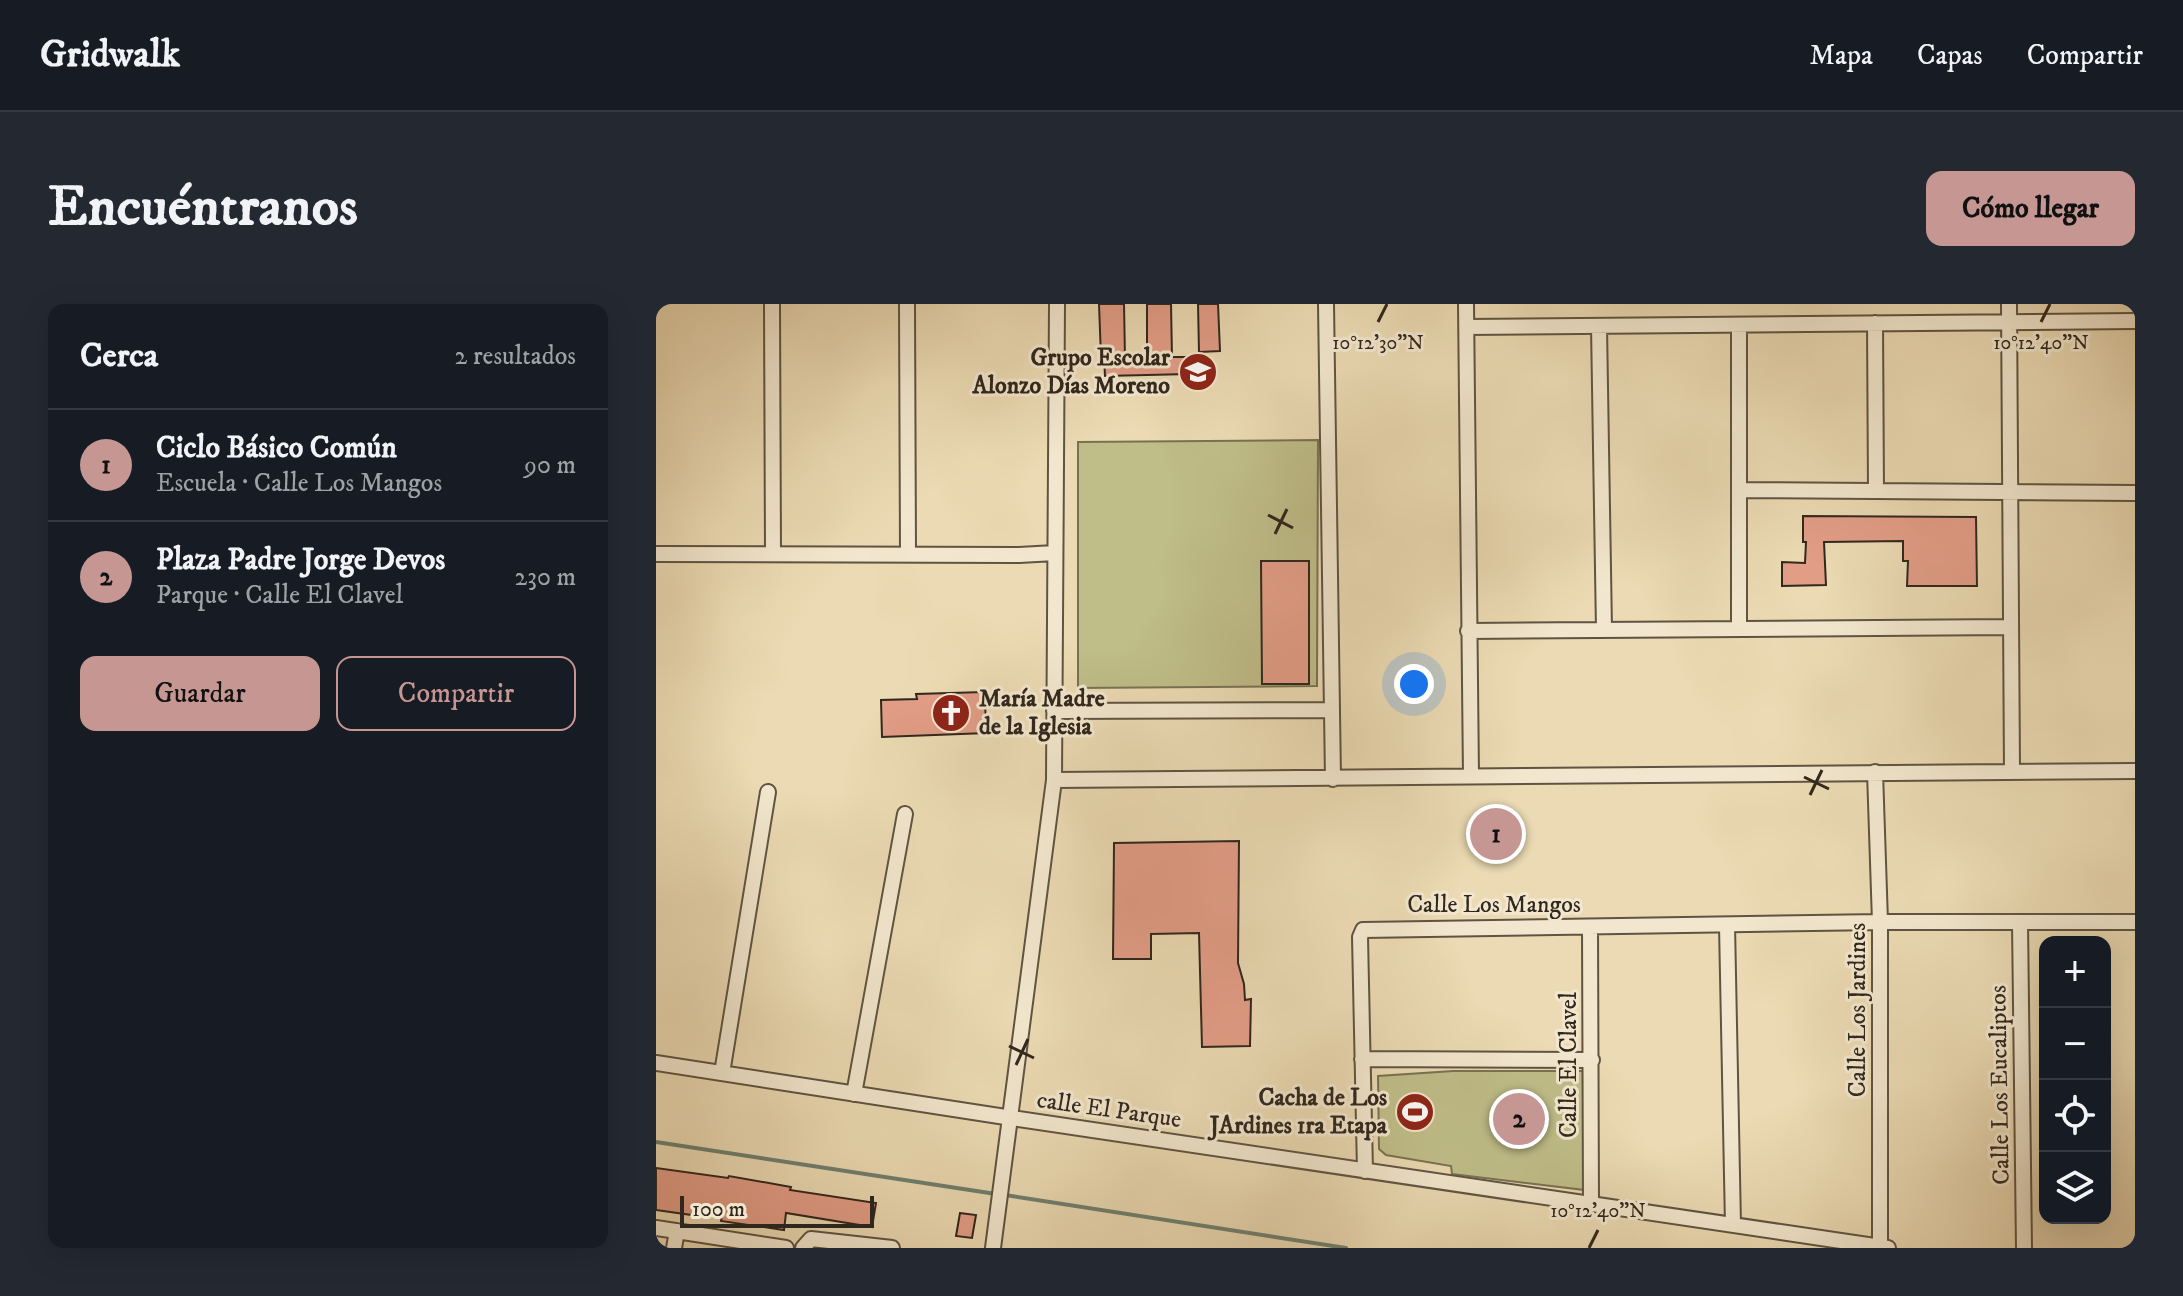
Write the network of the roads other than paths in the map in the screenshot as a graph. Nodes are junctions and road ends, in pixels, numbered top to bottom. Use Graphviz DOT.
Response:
graph roads {
  1 [pos="772,304"];
  2 [pos="907,304"];
  3 [pos="1057,304"];
  4 [pos="1326,304"];
  5 [pos="1466,304"];
  6 [pos="2009,304"];
  7 [pos="2135,321"];
  8 [pos="2009,322"];
  9 [pos="1875,323"];
  10 [pos="1739,325"];
  11 [pos="1599,326"];
  12 [pos="1467,327"];
  13 [pos="1740,490"];
  14 [pos="1876,491"];
  15 [pos="2011,492"];
  16 [pos="2135,493"];
  17 [pos="908,553"];
  18 [pos="1055,553"];
  19 [pos="656,554"];
  20 [pos="773,554"];
  21 [pos="2009,627"];
  22 [pos="1739,629"];
  23 [pos="1604,630"];
  24 [pos="1468,631"];
  25 [pos="1331,710"];
  26 [pos="1054,711"];
  27 [pos="2135,771"];
  28 [pos="1875,772"];
  29 [pos="2012,772"];
  30 [pos="1471,776"];
  31 [pos="1333,779"];
  32 [pos="1054,780"];
  33 [pos="768,792"];
  34 [pos="905,814"];
  35 [pos="1874,922"];
  36 [pos="2020,922"];
  37 [pos="2135,922"];
  38 [pos="1727,925"];
  39 [pos="1590,927"];
  40 [pos="1362,1059"];
  41 [pos="1592,1060"];
  42 [pos="656,1063"];
  43 [pos="722,1073"];
  44 [pos="854,1094"];
  45 [pos="1012,1118"];
  46 [pos="1365,1171"];
  47 [pos="1591,1203"];
  48 [pos="1733,1225"];
  49 [pos="656,1228"];
  50 [pos="677,1231"];
  51 [pos="1884,1247"];
  52 [pos="674,1248"];
  53 [pos="786,1248"];
  54 [pos="803,1248"];
  55 [pos="892,1248"];
  56 [pos="993,1248"];
  57 [pos="2024,1248"];
  1 -- 20 [label="street"];
  2 -- 17 [label="street"];
  3 -- 18 [label="street"];
  4 -- 25 [label="street"];
  5 -- 12 [label="street"];
  6 -- 8 [label="street"];
  7 -- 8 [label="street"];
  8 -- 9 [label="street"];
  8 -- 15 [label="street"];
  9 -- 10 [label="street"];
  9 -- 14 [label="street"];
  10 -- 11 [label="street"];
  10 -- 13 [label="street"];
  11 -- 12 [label="street"];
  11 -- 23 [label="street"];
  12 -- 24 [label="street"];
  13 -- 14 [label="street"];
  13 -- 22 [label="street"];
  14 -- 15 [label="street"];
  15 -- 16 [label="street"];
  15 -- 21 [label="street"];
  17 -- 18 [label="street"];
  17 -- 20 [label="street"];
  18 -- 26 [label="street"];
  19 -- 20 [label="street"];
  21 -- 22 [label="street"];
  21 -- 29 [label="street"];
  22 -- 23 [label="street"];
  23 -- 24 [label="street"];
  24 -- 30 [label="street"];
  25 -- 26 [label="street"];
  25 -- 31 [label="street"];
  26 -- 32 [label="street"];
  27 -- 29 [label="street"];
  28 -- 29 [label="street"];
  28 -- 30 [label="street"];
  28 -- 35 [label="street, Calle Los Jardines"];
  30 -- 31 [label="street"];
  31 -- 32 [label="street"];
  32 -- 45 [label="street"];
  33 -- 43 [label="street"];
  34 -- 44 [label="street"];
  35 -- 36 [label="street"];
  35 -- 38 [label="street, Calle Los Mangos"];
  35 -- 51 [label="street, Calle Los Jardines"];
  36 -- 37 [label="street"];
  36 -- 57 [label="street, Calle Los Eucaliptos"];
  38 -- 39 [label="street, Calle Los Mangos"];
  38 -- 48 [label="street"];
  39 -- 40 [label="street, Calle Los Mangos"];
  39 -- 41 [label="street, Calle El Clavel"];
  40 -- 41 [label="street"];
  40 -- 46 [label="street, Calle Los Mangos"];
  41 -- 47 [label="street, Calle El Clavel"];
  42 -- 43 [label="street, calle El Parque"];
  43 -- 44 [label="street, calle El Parque"];
  44 -- 45 [label="street, calle El Parque"];
  45 -- 46 [label="street, calle El Parque"];
  45 -- 56 [label="street"];
  46 -- 47 [label="street, calle El Parque"];
  47 -- 48 [label="street, calle El Parque"];
  48 -- 51 [label="street, calle El Parque"];
  49 -- 50 [label="street"];
  50 -- 52 [label="street"];
  50 -- 53 [label="street"];
  54 -- 55 [label="street"];
}
